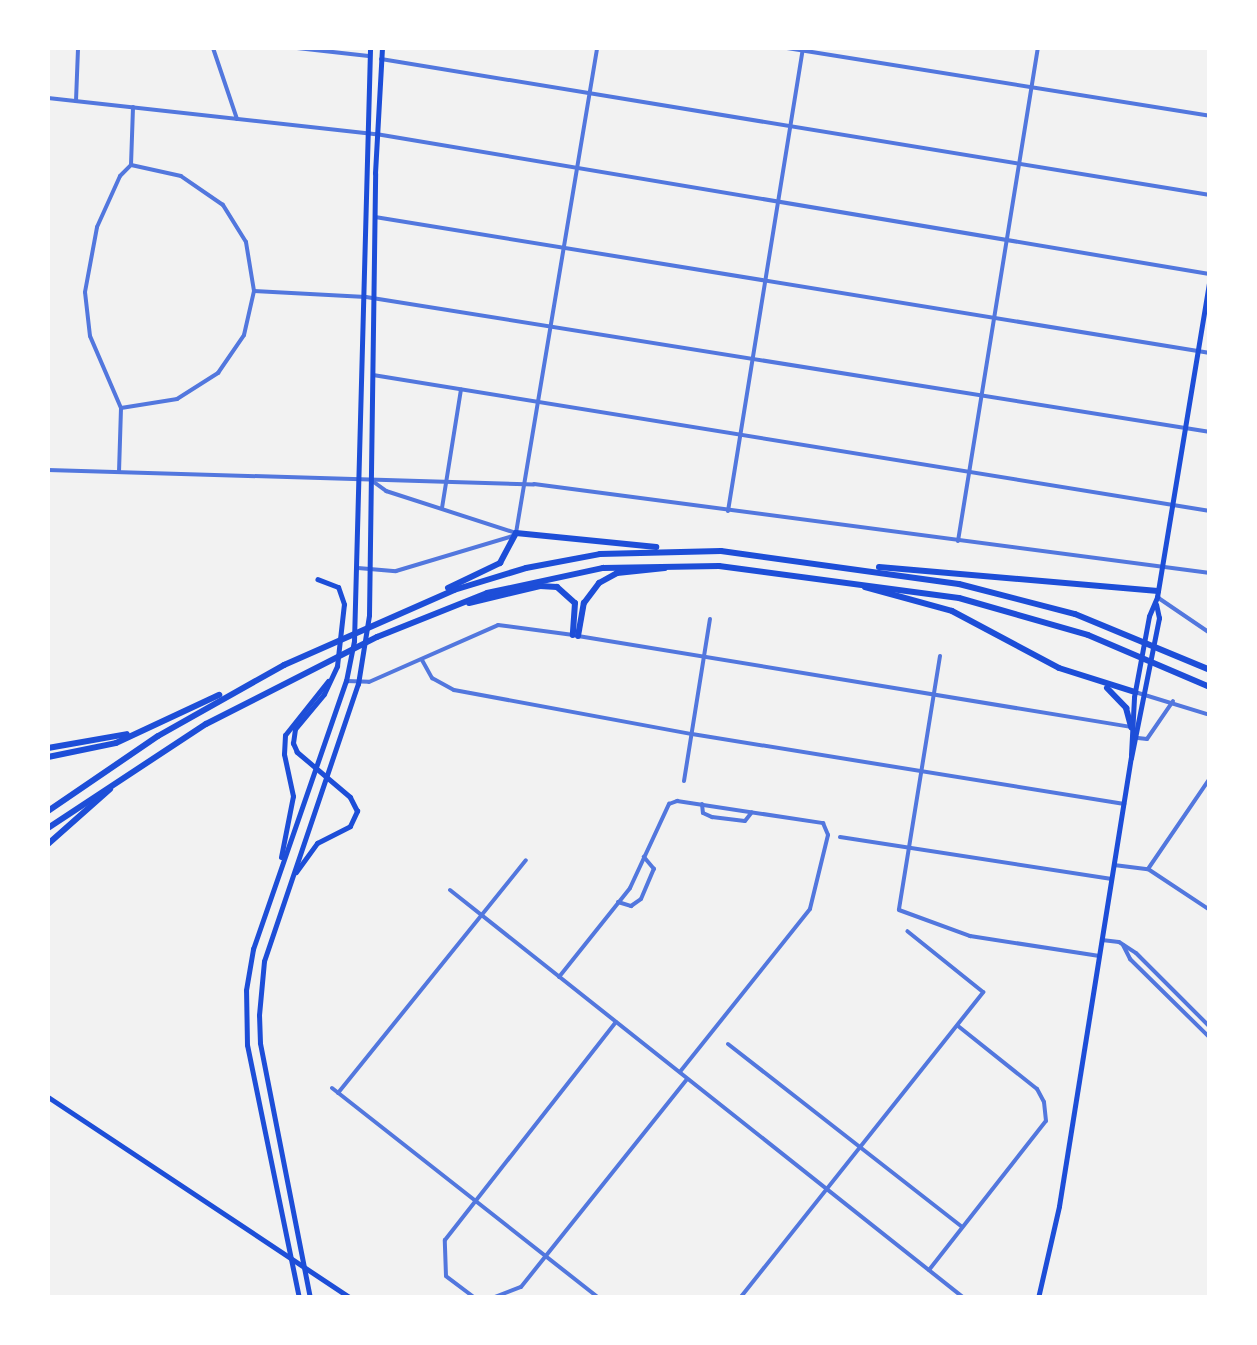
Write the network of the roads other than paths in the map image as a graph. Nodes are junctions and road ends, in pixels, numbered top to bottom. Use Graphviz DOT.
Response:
graph roads {
  1 [pos="78,48"];
  2 [pos="212,48"];
  3 [pos="297,48"];
  4 [pos="370,48"];
  5 [pos="382,48"];
  6 [pos="597,48"];
  7 [pos="786,48"];
  8 [pos="1038,48"];
  9 [pos="803,49"];
  10 [pos="369,56"];
  11 [pos="381,59"];
  12 [pos="1032,88"];
  13 [pos="589,94"];
  14 [pos="48,98"];
  15 [pos="76,101"];
  16 [pos="133,108"];
  17 [pos="1210,116"];
  18 [pos="236,118"];
  19 [pos="790,127"];
  20 [pos="367,133"];
  21 [pos="376,134"];
  22 [pos="1020,164"];
  23 [pos="131,165"];
  24 [pos="577,171"];
  25 [pos="1210,195"];
  26 [pos="778,204"];
  27 [pos="375,217"];
  28 [pos="1007,242"];
  29 [pos="564,248"];
  30 [pos="1210,275"];
  31 [pos="765,281"];
  32 [pos="254,291"];
  33 [pos="366,297"];
  34 [pos="375,298"];
  35 [pos="994,318"];
  36 [pos="552,326"];
  37 [pos="1197,351"];
  38 [pos="1210,354"];
  39 [pos="752,358"];
  40 [pos="374,374"];
  41 [pos="462,390"];
  42 [pos="982,396"];
  43 [pos="539,403"];
  44 [pos="121,408"];
  45 [pos="1185,428"];
  46 [pos="1210,432"];
  47 [pos="740,435"];
  48 [pos="48,470"];
  49 [pos="120,472"];
  50 [pos="970,472"];
  51 [pos="358,480"];
  52 [pos="371,480"];
  53 [pos="446,482"];
  54 [pos="526,484"];
  55 [pos="1172,505"];
  56 [pos="442,508"];
  57 [pos="728,511"];
  58 [pos="1210,511"];
  59 [pos="516,533"];
  60 [pos="958,541"];
  61 [pos="672,550"];
  62 [pos="680,564"];
  63 [pos="1162,567"];
  64 [pos="357,568"];
  65 [pos="370,568"];
  66 [pos="853,568"];
  67 [pos="1210,573"];
  68 [pos="317,580"];
  69 [pos="844,581"];
  70 [pos="1157,597"];
  71 [pos="430,599"];
  72 [pos="448,607"];
  73 [pos="710,619"];
  74 [pos="1210,633"];
  75 [pos="576,636"];
  76 [pos="940,656"];
  77 [pos="704,657"];
  78 [pos="421,658"];
  79 [pos="284,665"];
  80 [pos="337,668"];
  81 [pos="1210,670"];
  82 [pos="346,682"];
  83 [pos="358,684"];
  84 [pos="1102,684"];
  85 [pos="1210,687"];
  86 [pos="1135,692"];
  87 [pos="934,694"];
  88 [pos="1146,694"];
  89 [pos="1173,701"];
  90 [pos="184,712"];
  91 [pos="1210,715"];
  92 [pos="1131,727"];
  93 [pos="692,734"];
  94 [pos="1138,738"];
  95 [pos="48,748"];
  96 [pos="164,750"];
  97 [pos="48,757"];
  98 [pos="1131,758"];
  99 [pos="921,771"];
  100 [pos="1210,778"];
  101 [pos="684,780"];
  102 [pos="702,804"];
  103 [pos="1124,804"];
  104 [pos="753,810"];
  105 [pos="48,811"];
  106 [pos="48,828"];
  107 [pos="840,838"];
  108 [pos="48,844"];
  109 [pos="909,848"];
  110 [pos="644,857"];
  111 [pos="526,860"];
  112 [pos="1114,865"];
  113 [pos="1148,869"];
  114 [pos="1112,879"];
  115 [pos="276,881"];
  116 [pos="289,884"];
  117 [pos="450,890"];
  118 [pos="618,902"];
  119 [pos="1210,910"];
  120 [pos="480,914"];
  121 [pos="907,931"];
  122 [pos="1102,940"];
  123 [pos="1123,945"];
  124 [pos="1099,956"];
  125 [pos="559,977"];
  126 [pos="616,1022"];
  127 [pos="958,1026"];
  128 [pos="1210,1027"];
  129 [pos="1210,1038"];
  130 [pos="728,1044"];
  131 [pos="680,1072"];
  132 [pos="688,1079"];
  133 [pos="332,1088"];
  134 [pos="338,1093"];
  135 [pos="48,1098"];
  136 [pos="860,1147"];
  137 [pos="827,1189"];
  138 [pos="476,1201"];
  139 [pos="962,1227"];
  140 [pos="547,1256"];
  141 [pos="291,1258"];
  142 [pos="306,1266"];
  143 [pos="928,1270"];
  144 [pos="463,1288"];
  145 [pos="299,1298"];
  146 [pos="310,1298"];
  147 [pos="350,1298"];
  148 [pos="456,1298"];
  149 [pos="475,1298"];
  150 [pos="492,1298"];
  151 [pos="599,1298"];
  152 [pos="740,1298"];
  153 [pos="964,1298"];
  154 [pos="1038,1298"];
  1 -- 15 [label="street"];
  2 -- 18 [label="street"];
  3 -- 10 [label="street"];
  4 -- 10 [label="main road"];
  5 -- 11 [label="main road"];
  6 -- 13 [label="street"];
  7 -- 9 [label="street"];
  8 -- 12 [label="street"];
  9 -- 12 [label="street"];
  9 -- 19 [label="street"];
  10 -- 20 [label="main road"];
  11 -- 13 [label="street"];
  11 -- 21 [label="main road"];
  12 -- 17 [label="street"];
  12 -- 22 [label="street"];
  13 -- 19 [label="street"];
  13 -- 24 [label="street"];
  14 -- 15 [label="street"];
  15 -- 16 [label="street"];
  16 -- 18 [label="street"];
  16 -- 23 [label="street"];
  18 -- 20 [label="street"];
  19 -- 22 [label="street"];
  19 -- 26 [label="street"];
  20 -- 21 [label="street"];
  20 -- 33 [label="main road"];
  21 -- 24 [label="street"];
  21 -- 27 [label="main road"];
  22 -- 25 [label="street"];
  22 -- 28 [label="street"];
  23 -- 32 [label="street"];
  23 -- 44 [label="street"];
  24 -- 26 [label="street"];
  24 -- 29 [label="street"];
  26 -- 28 [label="street"];
  26 -- 31 [label="street"];
  27 -- 29 [label="street"];
  27 -- 34 [label="main road"];
  28 -- 30 [label="street"];
  28 -- 35 [label="street"];
  29 -- 31 [label="street"];
  29 -- 36 [label="street"];
  30 -- 37 [label="main road"];
  31 -- 35 [label="street"];
  31 -- 39 [label="street"];
  32 -- 33 [label="street"];
  32 -- 44 [label="street"];
  33 -- 34 [label="street"];
  33 -- 51 [label="main road"];
  34 -- 36 [label="street"];
  34 -- 40 [label="main road"];
  35 -- 37 [label="street"];
  35 -- 42 [label="street"];
  36 -- 39 [label="street"];
  36 -- 43 [label="street"];
  37 -- 38 [label="street"];
  37 -- 45 [label="main road"];
  39 -- 42 [label="street"];
  39 -- 47 [label="street"];
  40 -- 41 [label="street"];
  40 -- 52 [label="main road"];
  41 -- 43 [label="street"];
  41 -- 53 [label="street"];
  42 -- 45 [label="street"];
  42 -- 50 [label="street"];
  43 -- 47 [label="street"];
  43 -- 54 [label="street"];
  44 -- 49 [label="street"];
  45 -- 46 [label="street"];
  45 -- 55 [label="main road"];
  47 -- 50 [label="street"];
  47 -- 57 [label="street"];
  48 -- 49 [label="street"];
  49 -- 51 [label="street"];
  50 -- 55 [label="street"];
  50 -- 60 [label="street"];
  51 -- 52 [label="street"];
  51 -- 64 [label="main road"];
  52 -- 53 [label="street"];
  52 -- 56 [label="street"];
  52 -- 65 [label="main road"];
  53 -- 54 [label="street"];
  53 -- 56 [label="street"];
  54 -- 57 [label="street"];
  54 -- 59 [label="street"];
  55 -- 58 [label="street"];
  55 -- 63 [label="main road"];
  56 -- 59 [label="street"];
  57 -- 60 [label="street"];
  59 -- 61 [label="highway"];
  59 -- 65 [label="street"];
  59 -- 71 [label="highway"];
  60 -- 63 [label="street"];
  61 -- 66 [label="highway"];
  61 -- 71 [label="highway"];
  62 -- 69 [label="highway"];
  62 -- 72 [label="highway"];
  62 -- 75 [label="highway"];
  63 -- 67 [label="street"];
  63 -- 70 [label="main road"];
  64 -- 65 [label="street"];
  64 -- 82 [label="main road"];
  65 -- 83 [label="main road"];
  66 -- 70 [label="highway"];
  66 -- 81 [label="highway"];
  68 -- 80 [label="main road"];
  69 -- 84 [label="highway"];
  69 -- 85 [label="highway"];
  70 -- 74 [label="street"];
  70 -- 86 [label="main road"];
  70 -- 88 [label="main road"];
  71 -- 79 [label="highway"];
  72 -- 75 [label="highway"];
  72 -- 96 [label="highway"];
  73 -- 77 [label="street"];
  75 -- 77 [label="street"];
  75 -- 78 [label="street"];
  76 -- 87 [label="street"];
  77 -- 87 [label="street"];
  77 -- 93 [label="street"];
  78 -- 83 [label="street"];
  78 -- 93 [label="street"];
  79 -- 90 [label="highway"];
  79 -- 105 [label="highway"];
  80 -- 115 [label="main road"];
  80 -- 116 [label="main road"];
  82 -- 83 [label="street"];
  82 -- 115 [label="main road"];
  83 -- 116 [label="main road"];
  84 -- 86 [label="highway"];
  84 -- 92 [label="highway"];
  86 -- 88 [label="street"];
  86 -- 92 [label="main road"];
  87 -- 92 [label="street"];
  87 -- 99 [label="street"];
  88 -- 89 [label="street"];
  88 -- 94 [label="main road"];
  89 -- 91 [label="street"];
  89 -- 94 [label="street"];
  90 -- 95 [label="highway"];
  90 -- 97 [label="highway"];
  92 -- 98 [label="main road"];
  93 -- 99 [label="street"];
  93 -- 101 [label="street"];
  94 -- 98 [label="main road"];
  96 -- 106 [label="highway"];
  96 -- 108 [label="highway"];
  98 -- 103 [label="main road"];
  99 -- 103 [label="street"];
  99 -- 109 [label="street"];
  100 -- 113 [label="street"];
  102 -- 104 [label="street"];
  102 -- 104 [label="street"];
  102 -- 110 [label="street"];
  103 -- 112 [label="main road"];
  104 -- 131 [label="street"];
  107 -- 109 [label="street"];
  109 -- 114 [label="street"];
  109 -- 124 [label="street"];
  110 -- 118 [label="street"];
  110 -- 118 [label="street"];
  111 -- 120 [label="street"];
  112 -- 113 [label="street"];
  112 -- 114 [label="main road"];
  113 -- 119 [label="street"];
  114 -- 122 [label="main road"];
  115 -- 141 [label="main road"];
  116 -- 142 [label="main road"];
  117 -- 120 [label="street"];
  118 -- 125 [label="street"];
  120 -- 125 [label="street"];
  120 -- 134 [label="street"];
  121 -- 127 [label="street"];
  122 -- 123 [label="street"];
  122 -- 124 [label="main road"];
  123 -- 128 [label="street"];
  123 -- 129 [label="street"];
  124 -- 154 [label="main road"];
  125 -- 126 [label="street"];
  126 -- 131 [label="street"];
  126 -- 138 [label="street"];
  127 -- 136 [label="street"];
  127 -- 139 [label="street"];
  130 -- 136 [label="street"];
  131 -- 132 [label="street"];
  132 -- 137 [label="street"];
  132 -- 140 [label="street"];
  133 -- 134 [label="street"];
  134 -- 138 [label="street"];
  135 -- 141 [label="main road"];
  136 -- 137 [label="street"];
  136 -- 139 [label="street"];
  137 -- 143 [label="street"];
  137 -- 152 [label="street"];
  138 -- 140 [label="street"];
  138 -- 144 [label="street"];
  139 -- 143 [label="street"];
  140 -- 150 [label="street"];
  140 -- 151 [label="street"];
  141 -- 142 [label="main road"];
  141 -- 145 [label="main road"];
  142 -- 146 [label="main road"];
  142 -- 147 [label="main road"];
  143 -- 153 [label="street"];
  144 -- 148 [label="street"];
  144 -- 149 [label="street"];
}
